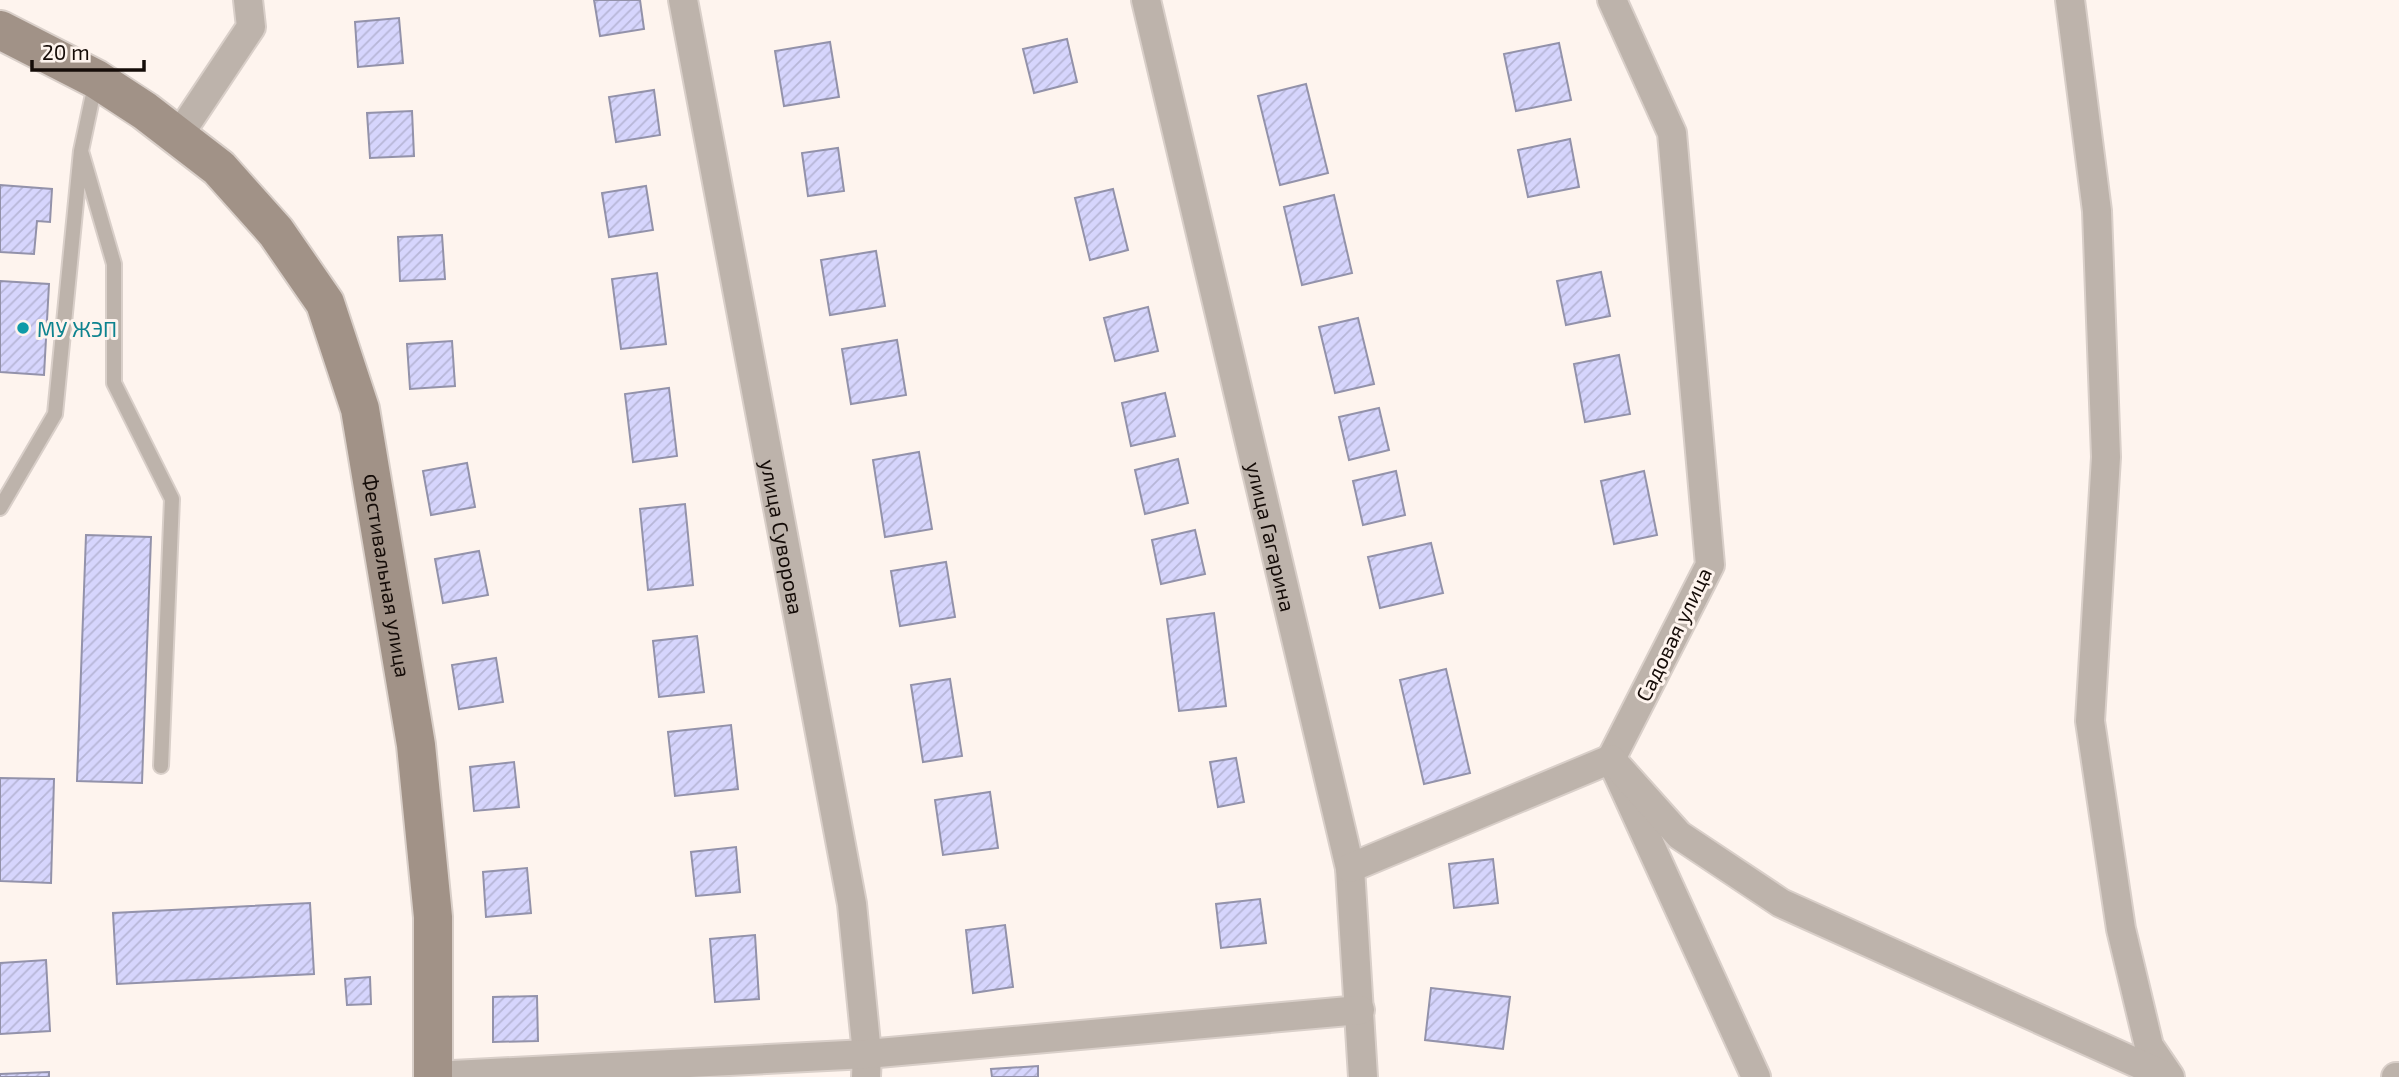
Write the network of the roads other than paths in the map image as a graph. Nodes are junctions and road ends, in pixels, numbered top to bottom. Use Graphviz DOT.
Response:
graph roads {
  1 [pos="248,0"];
  2 [pos="683,0"];
  3 [pos="1146,0"];
  4 [pos="1612,0"];
  5 [pos="2070,0"];
  6 [pos="0,30"];
  7 [pos="96,79"];
  8 [pos="179,135"];
  9 [pos="81,151"];
  10 [pos="0,508"];
  11 [pos="1611,760"];
  12 [pos="161,766"];
  13 [pos="1350,868"];
  14 [pos="1360,1010"];
  15 [pos="866,1065"];
  16 [pos="433,1076"];
  17 [pos="1363,1077"];
  18 [pos="1756,1077"];
  19 [pos="2169,1077"];
  1 -- 8 [label="street"];
  2 -- 15 [label="street, улица Суворова"];
  3 -- 13 [label="street, улица Гагарина"];
  4 -- 11 [label="street, Садовая улица"];
  5 -- 19 [label="street"];
  6 -- 7 [label="main road, Фестивальная улица"];
  7 -- 8 [label="main road, Фестивальная улица"];
  7 -- 9 [label="lane"];
  8 -- 16 [label="main road, Фестивальная улица"];
  9 -- 10 [label="lane"];
  9 -- 12 [label="lane"];
  11 -- 13 [label="street"];
  11 -- 18 [label="street"];
  11 -- 19 [label="street"];
  13 -- 14 [label="street, улица Гагарина"];
  14 -- 15 [label="street"];
  14 -- 17 [label="street, улица Гагарина"];
  15 -- 16 [label="street"];
}
